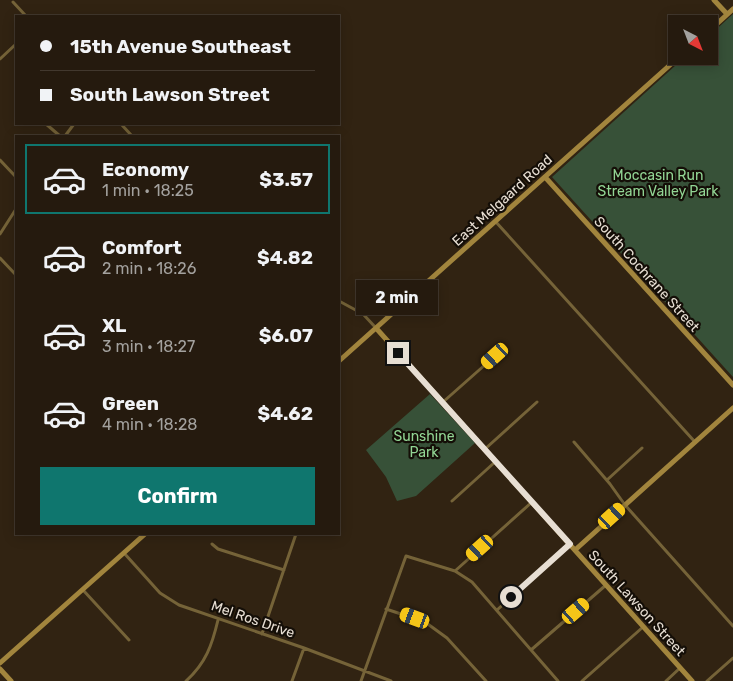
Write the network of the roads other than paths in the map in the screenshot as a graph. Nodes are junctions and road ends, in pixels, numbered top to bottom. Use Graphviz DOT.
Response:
graph roads {
  1 [pos="714,0"];
  2 [pos="13,2"];
  3 [pos="733,9"];
  4 [pos="727,14"];
  5 [pos="25,15"];
  6 [pos="718,22"];
  7 [pos="15,45"];
  8 [pos="0,59"];
  9 [pos="670,65"];
  10 [pos="47,125"];
  11 [pos="122,125"];
  12 [pos="59,135"];
  13 [pos="131,135"];
  14 [pos="0,160"];
  15 [pos="15,176"];
  16 [pos="545,177"];
  17 [pos="15,211"];
  18 [pos="495,221"];
  19 [pos="0,234"];
  20 [pos="0,258"];
  21 [pos="15,274"];
  22 [pos="340,302"];
  23 [pos="376,328"];
  24 [pos="495,356"];
  25 [pos="340,360"];
  26 [pos="733,385"];
  27 [pos="537,402"];
  28 [pos="443,403"];
  29 [pos="733,408"];
  30 [pos="574,442"];
  31 [pos="695,442"];
  32 [pos="642,448"];
  33 [pos="485,449"];
  34 [pos="496,461"];
  35 [pos="607,480"];
  36 [pos="452,501"];
  37 [pos="532,502"];
  38 [pos="625,505"];
  39 [pos="144,535"];
  40 [pos="296,535"];
  41 [pos="212,544"];
  42 [pos="570,544"];
  43 [pos="574,550"];
  44 [pos="124,553"];
  45 [pos="284,570"];
  46 [pos="455,571"];
  47 [pos="606,585"];
  48 [pos="83,590"];
  49 [pos="386,609"];
  50 [pos="497,610"];
  51 [pos="218,620"];
  52 [pos="733,626"];
  53 [pos="643,627"];
  54 [pos="262,634"];
  55 [pos="129,640"];
  56 [pos="304,648"];
  57 [pos="531,650"];
  58 [pos="733,658"];
  59 [pos="0,663"];
  60 [pos="681,668"];
  61 [pos="0,669"];
  62 [pos="364,670"];
  63 [pos="11,681"];
  64 [pos="186,681"];
  65 [pos="292,681"];
  66 [pos="361,681"];
  67 [pos="391,681"];
  68 [pos="486,681"];
  69 [pos="558,681"];
  70 [pos="582,681"];
  71 [pos="666,681"];
  72 [pos="692,681"];
  73 [pos="707,681"];
  1 -- 4 [label="street"];
  2 -- 5 [label="street"];
  3 -- 4 [label="street"];
  4 -- 6 [label="street"];
  7 -- 8 [label="street"];
  9 -- 16 [label="street, East Melgaard Road"];
  10 -- 12 [label="street"];
  11 -- 13 [label="street"];
  14 -- 15 [label="street"];
  16 -- 18 [label="street, East Melgaard Road"];
  16 -- 26 [label="street, South Cochrane Street"];
  17 -- 19 [label="street"];
  18 -- 23 [label="street, East Melgaard Road"];
  18 -- 31 [label="street"];
  20 -- 21 [label="street"];
  22 -- 23 [label="street, South Lawson Street"];
  23 -- 25 [label="street, East Melgaard Road"];
  23 -- 28 [label="street, South Lawson Street"];
  24 -- 28 [label="street"];
  27 -- 33 [label="street"];
  28 -- 33 [label="street, South Lawson Street"];
  29 -- 31 [label="street"];
  30 -- 35 [label="street"];
  31 -- 38 [label="street"];
  32 -- 35 [label="street"];
  33 -- 34 [label="street, South Lawson Street"];
  34 -- 36 [label="street"];
  34 -- 37 [label="street, South Lawson Street"];
  35 -- 38 [label="street"];
  37 -- 42 [label="street, South Lawson Street"];
  37 -- 46 [label="street"];
  38 -- 43 [label="street"];
  38 -- 52 [label="street"];
  39 -- 44 [label="street"];
  40 -- 45 [label="street"];
  41 -- 45 [label="street"];
  42 -- 43 [label="street, South Lawson Street"];
  42 -- 50 [label="street"];
  43 -- 47 [label="street, South Lawson Street"];
  44 -- 48 [label="street"];
  44 -- 51 [label="street, Mel Ros Drive"];
  45 -- 54 [label="street"];
  46 -- 49 [label="street"];
  46 -- 50 [label="street"];
  47 -- 53 [label="street, South Lawson Street"];
  47 -- 57 [label="street"];
  48 -- 55 [label="street"];
  48 -- 59 [label="street"];
  49 -- 62 [label="street"];
  49 -- 68 [label="street"];
  50 -- 57 [label="street"];
  51 -- 54 [label="street, Mel Ros Drive"];
  51 -- 64 [label="street"];
  53 -- 60 [label="street, South Lawson Street"];
  53 -- 70 [label="street"];
  54 -- 56 [label="street, Mel Ros Drive"];
  56 -- 62 [label="street, Mel Ros Drive"];
  56 -- 65 [label="street"];
  57 -- 69 [label="street"];
  58 -- 73 [label="street"];
  60 -- 71 [label="street"];
  60 -- 72 [label="street, South Lawson Street"];
  61 -- 63 [label="street"];
  62 -- 66 [label="street"];
  62 -- 67 [label="street, Mel Ros Drive"];
}
